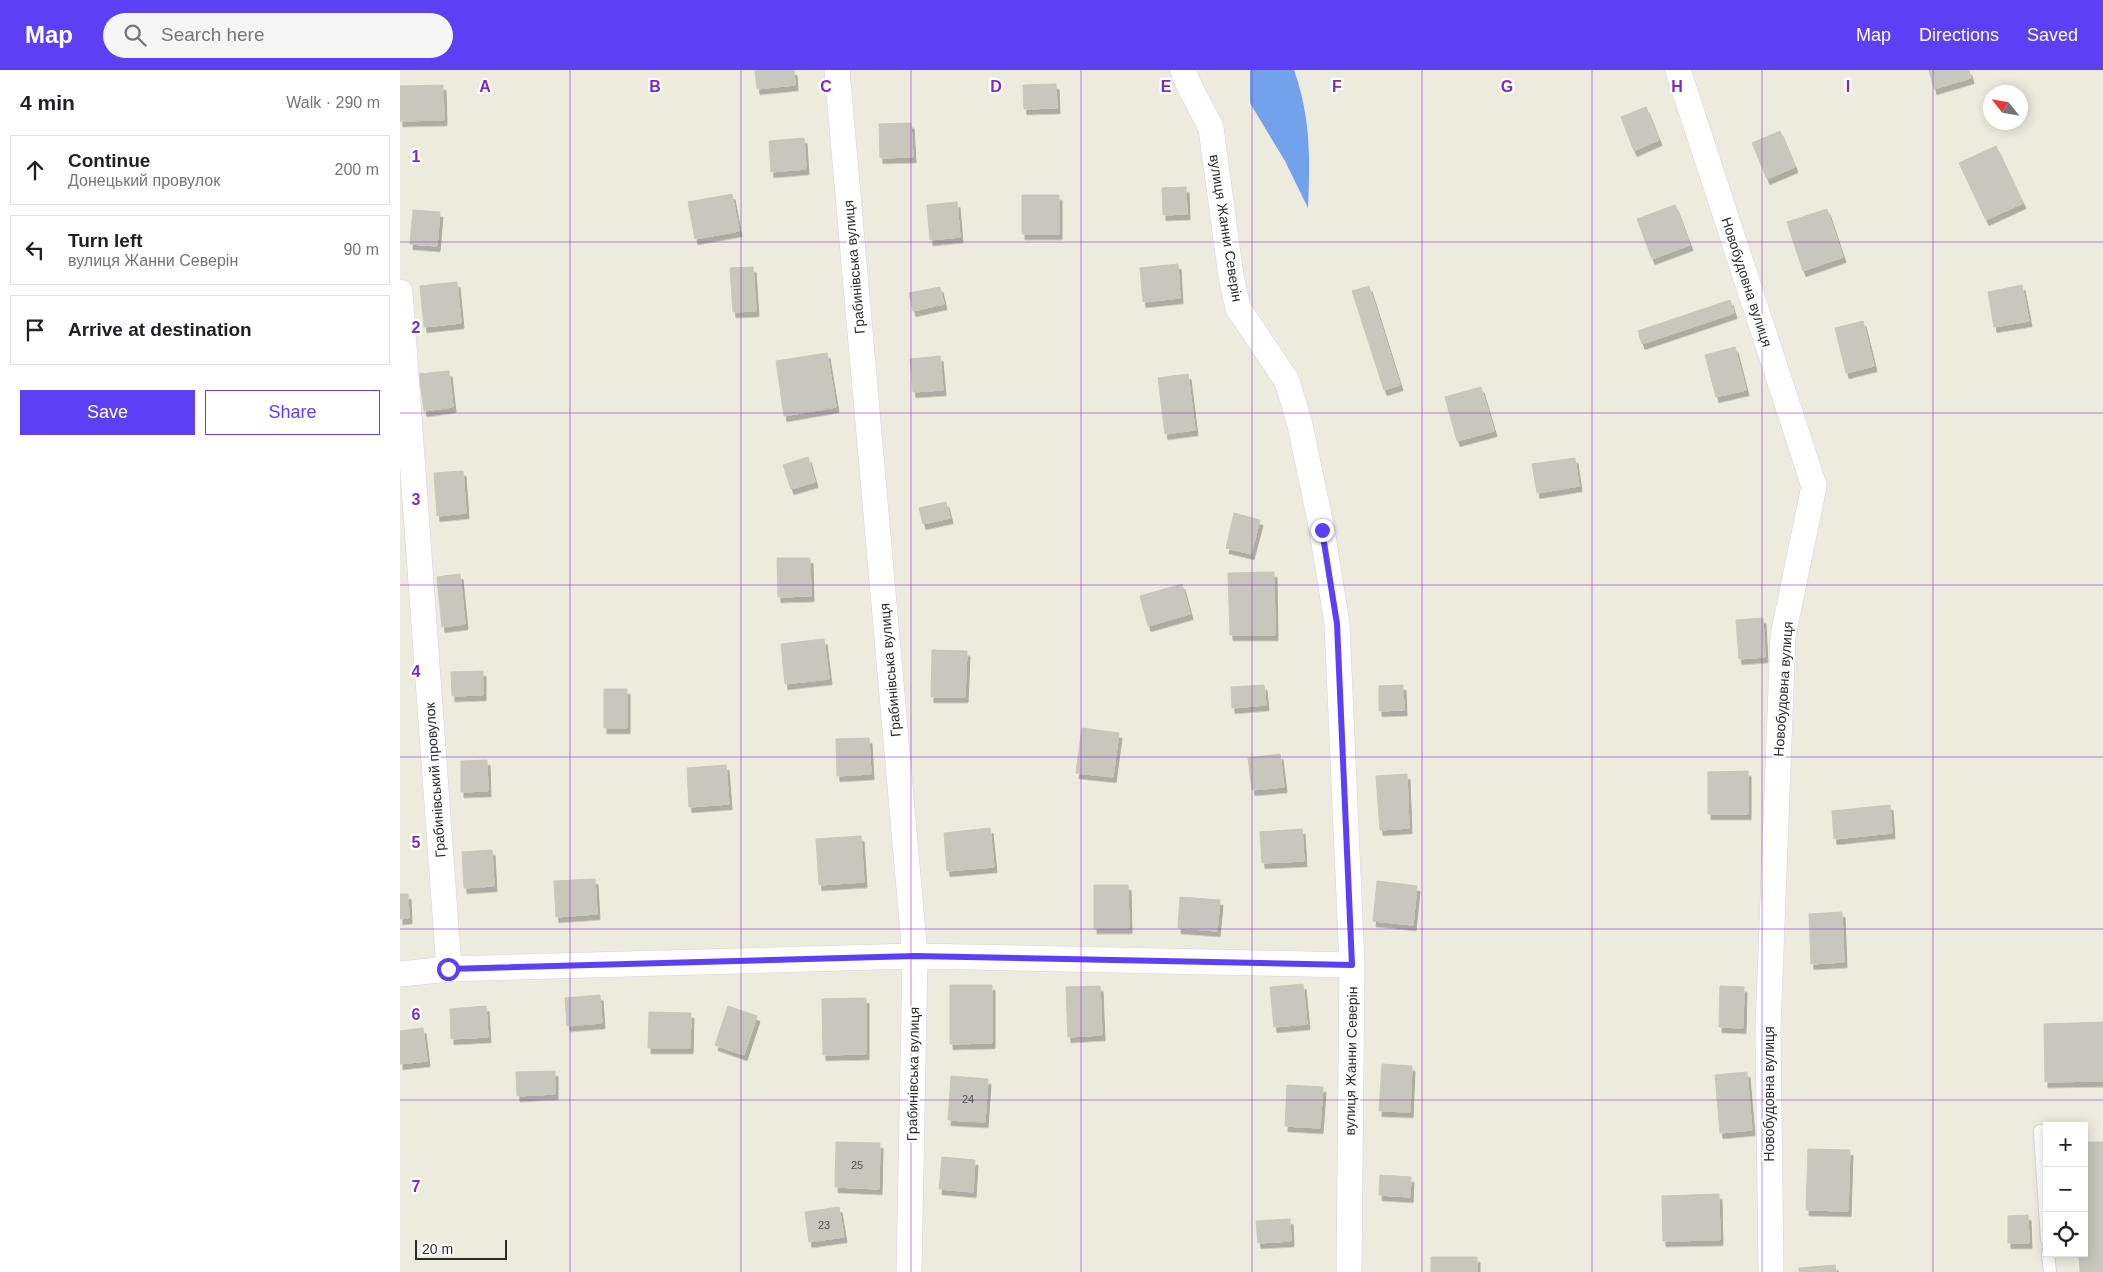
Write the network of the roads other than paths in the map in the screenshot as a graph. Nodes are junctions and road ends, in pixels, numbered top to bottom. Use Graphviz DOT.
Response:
graph roads {
  1 [pos="837,70"];
  2 [pos="1183,70"];
  3 [pos="1678,70"];
  4 [pos="400,292"];
  5 [pos="915,956"];
  6 [pos="1352,965"];
  7 [pos="448,969"];
  8 [pos="400,974"];
  9 [pos="2040,1131"];
  10 [pos="2045,1212"];
  11 [pos="2048,1257"];
  12 [pos="909,1272"];
  13 [pos="1349,1272"];
  14 [pos="1771,1272"];
  15 [pos="2050,1272"];
  1 -- 5 [label="street, Грабинівська вулиця"];
  2 -- 6 [label="street, вулиця Жанни Северін"];
  3 -- 14 [label="street, Новобудовна вулиця"];
  4 -- 7 [label="street, Грабинівський провулок"];
  5 -- 6 [label="street"];
  5 -- 7 [label="street"];
  5 -- 12 [label="street, Грабинівська вулиця"];
  6 -- 13 [label="street, вулиця Жанни Северін"];
  7 -- 8 [label="street"];
  9 -- 10 [label="lane"];
  11 -- 15 [label="lane"];
}
